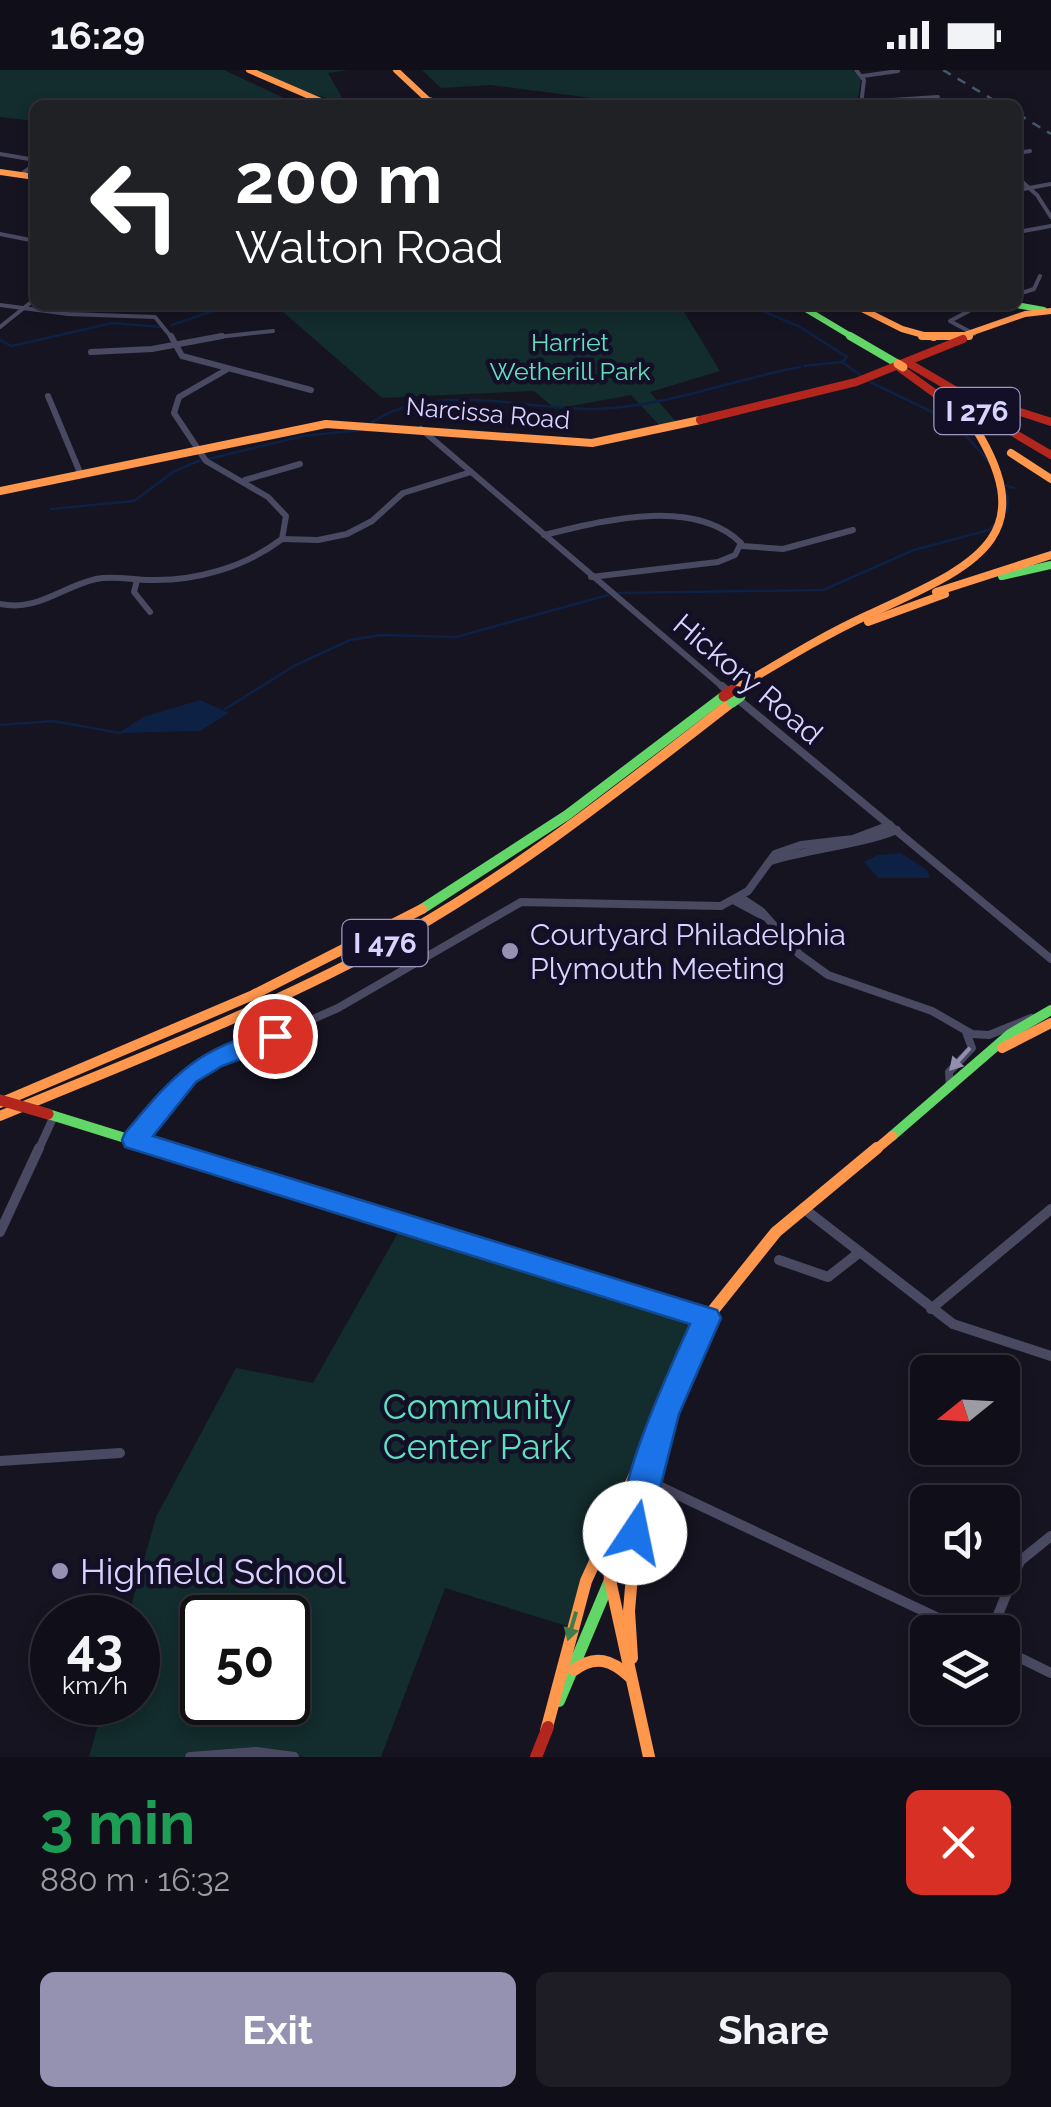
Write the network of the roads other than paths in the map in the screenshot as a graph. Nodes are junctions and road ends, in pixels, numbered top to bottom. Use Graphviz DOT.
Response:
graph roads {
  1 [pos="240,70"];
  2 [pos="249,70"];
  3 [pos="396,70"];
  4 [pos="856,70"];
  5 [pos="898,71"];
  6 [pos="863,76"];
  7 [pos="938,97"];
  8 [pos="307,100"];
  9 [pos="318,100"];
  10 [pos="428,100"];
  11 [pos="860,100"];
  12 [pos="905,100"];
  13 [pos="1030,151"];
  14 [pos="1022,152"];
  15 [pos="0,154"];
  16 [pos="30,161"];
  17 [pos="30,166"];
  18 [pos="0,172"];
  19 [pos="20,174"];
  20 [pos="30,175"];
  21 [pos="1022,181"];
  22 [pos="1051,184"];
  23 [pos="1030,188"];
  24 [pos="1022,189"];
  25 [pos="1051,217"];
  26 [pos="1051,226"];
  27 [pos="1022,231"];
  28 [pos="0,234"];
  29 [pos="30,240"];
  30 [pos="1040,276"];
  31 [pos="1022,293"];
  32 [pos="30,303"];
  33 [pos="0,305"];
  34 [pos="1022,306"];
  35 [pos="22,309"];
  36 [pos="30,309"];
  37 [pos="40,310"];
  38 [pos="807,310"];
  39 [pos="818,310"];
  40 [pos="865,310"];
  41 [pos="1047,310"];
  42 [pos="969,311"];
  43 [pos="0,327"];
  44 [pos="273,332"];
  45 [pos="969,336"];
  46 [pos="173,346"];
  47 [pos="91,352"];
  48 [pos="902,365"];
  49 [pos="226,370"];
  50 [pos="951,389"];
  51 [pos="311,390"];
  52 [pos="48,396"];
  53 [pos="968,417"];
  54 [pos="1051,422"];
  55 [pos="421,429"];
  56 [pos="1051,448"];
  57 [pos="199,452"];
  58 [pos="1051,456"];
  59 [pos="300,464"];
  60 [pos="471,472"];
  61 [pos="81,475"];
  62 [pos="1051,479"];
  63 [pos="245,480"];
  64 [pos="1029,482"];
  65 [pos="0,491"];
  66 [pos="853,530"];
  67 [pos="544,535"];
  68 [pos="282,539"];
  69 [pos="742,546"];
  70 [pos="1051,547"];
  71 [pos="999,554"];
  72 [pos="1051,555"];
  73 [pos="1051,565"];
  74 [pos="591,576"];
  75 [pos="137,580"];
  76 [pos="934,584"];
  77 [pos="0,604"];
  78 [pos="150,612"];
  79 [pos="868,622"];
  80 [pos="732,696"];
  81 [pos="894,827"];
  82 [pos="738,899"];
  83 [pos="1051,959"];
  84 [pos="1051,1010"];
  85 [pos="1035,1018"];
  86 [pos="1051,1023"];
  87 [pos="966,1032"];
  88 [pos="991,1054"];
  89 [pos="950,1087"];
  90 [pos="0,1102"];
  91 [pos="51,1115"];
  92 [pos="0,1116"];
  93 [pos="134,1140"];
  94 [pos="803,1208"];
  95 [pos="1051,1209"];
  96 [pos="0,1232"];
  97 [pos="860,1252"];
  98 [pos="779,1260"];
  99 [pos="931,1309"];
  100 [pos="707,1318"];
  101 [pos="1051,1356"];
  102 [pos="664,1414"];
  103 [pos="120,1453"];
  104 [pos="0,1461"];
  105 [pos="646,1480"];
  106 [pos="639,1501"];
  107 [pos="607,1536"];
  108 [pos="1051,1536"];
  109 [pos="610,1580"];
  110 [pos="932,1615"];
  111 [pos="998,1615"];
  112 [pos="1020,1657"];
  113 [pos="571,1672"];
  114 [pos="1051,1672"];
  115 [pos="630,1677"];
  116 [pos="640,1724"];
  117 [pos="546,1731"];
  118 [pos="190,1757"];
  119 [pos="294,1757"];
  120 [pos="536,1757"];
  121 [pos="649,1757"];
  1 -- 8 [label="main road"];
  2 -- 9 [label="main road"];
  3 -- 10 [label="main road"];
  4 -- 6 [label="street"];
  5 -- 6 [label="street"];
  6 -- 11 [label="street"];
  7 -- 12 [label="street"];
  13 -- 14 [label="street"];
  15 -- 16 [label="street"];
  17 -- 19 [label="street"];
  18 -- 19 [label="main road"];
  19 -- 20 [label="main road"];
  21 -- 23 [label="street"];
  22 -- 23 [label="street"];
  23 -- 24 [label="street"];
  23 -- 25 [label="street"];
  26 -- 27 [label="street"];
  28 -- 29 [label="street"];
  30 -- 31 [label="street"];
  32 -- 35 [label="street"];
  33 -- 35 [label="street"];
  34 -- 41 [label="main road"];
  35 -- 36 [label="street"];
  35 -- 43 [label="street"];
  37 -- 46 [label="street"];
  38 -- 48 [label="main road, I 276"];
  39 -- 48 [label="main road, I 276"];
  40 -- 45 [label="main road"];
  41 -- 45 [label="main road, Narcissa Road"];
  42 -- 45 [label="street"];
  44 -- 46 [label="street"];
  45 -- 55 [label="main road, Narcissa Road"];
  46 -- 47 [label="street"];
  46 -- 49 [label="street"];
  48 -- 50 [label="main road, I 276"];
  48 -- 53 [label="main road"];
  48 -- 58 [label="main road, I 276"];
  49 -- 51 [label="street"];
  49 -- 57 [label="street"];
  50 -- 54 [label="main road"];
  50 -- 56 [label="main road, I 276"];
  52 -- 61 [label="street"];
  53 -- 62 [label="main road"];
  53 -- 64 [label="main road"];
  55 -- 57 [label="main road, Narcissa Road"];
  55 -- 60 [label="street, Hickory Road"];
  57 -- 61 [label="main road, Narcissa Road"];
  57 -- 63 [label="street"];
  59 -- 63 [label="street"];
  60 -- 67 [label="street, Hickory Road"];
  60 -- 68 [label="street"];
  61 -- 65 [label="main road, Narcissa Road"];
  63 -- 68 [label="street"];
  66 -- 69 [label="street"];
  67 -- 69 [label="street"];
  67 -- 74 [label="street, Hickory Road"];
  68 -- 75 [label="street"];
  69 -- 74 [label="street"];
  70 -- 76 [label="main road, I 476"];
  71 -- 76 [label="main road"];
  72 -- 79 [label="main road, I 476"];
  73 -- 79 [label="main road"];
  74 -- 81 [label="street, Hickory Road"];
  75 -- 77 [label="street"];
  75 -- 78 [label="street"];
  76 -- 80 [label="main road, I 476"];
  79 -- 80 [label="main road, I 476"];
  80 -- 90 [label="main road, I 476"];
  80 -- 92 [label="main road, I 476"];
  81 -- 82 [label="street"];
  81 -- 83 [label="street, Hickory Road"];
  82 -- 87 [label="street"];
  82 -- 93 [label="street"];
  84 -- 85 [label="main road"];
  85 -- 87 [label="street"];
  85 -- 88 [label="main road"];
  86 -- 88 [label="main road"];
  87 -- 89 [label="street, one-way"];
  88 -- 89 [label="main road"];
  89 -- 94 [label="main road"];
  90 -- 91 [label="main road, bridge"];
  91 -- 93 [label="main road"];
  91 -- 96 [label="street"];
  93 -- 100 [label="main road"];
  94 -- 97 [label="street"];
  94 -- 100 [label="main road"];
  95 -- 99 [label="street"];
  97 -- 98 [label="street"];
  97 -- 99 [label="street"];
  99 -- 101 [label="street"];
  100 -- 102 [label="main road"];
  102 -- 105 [label="main road"];
  102 -- 107 [label="main road"];
  103 -- 104 [label="street"];
  105 -- 106 [label="main road"];
  105 -- 110 [label="street"];
  106 -- 109 [label="main road"];
  106 -- 116 [label="main road"];
  107 -- 109 [label="main road"];
  107 -- 117 [label="main road, one-way"];
  108 -- 111 [label="street"];
  109 -- 113 [label="main road"];
  109 -- 115 [label="main road"];
  112 -- 114 [label="street"];
  113 -- 115 [label="main road"];
  113 -- 117 [label="main road"];
  115 -- 116 [label="main road"];
  116 -- 121 [label="main road"];
  117 -- 120 [label="main road"];
  118 -- 119 [label="street"];
}
